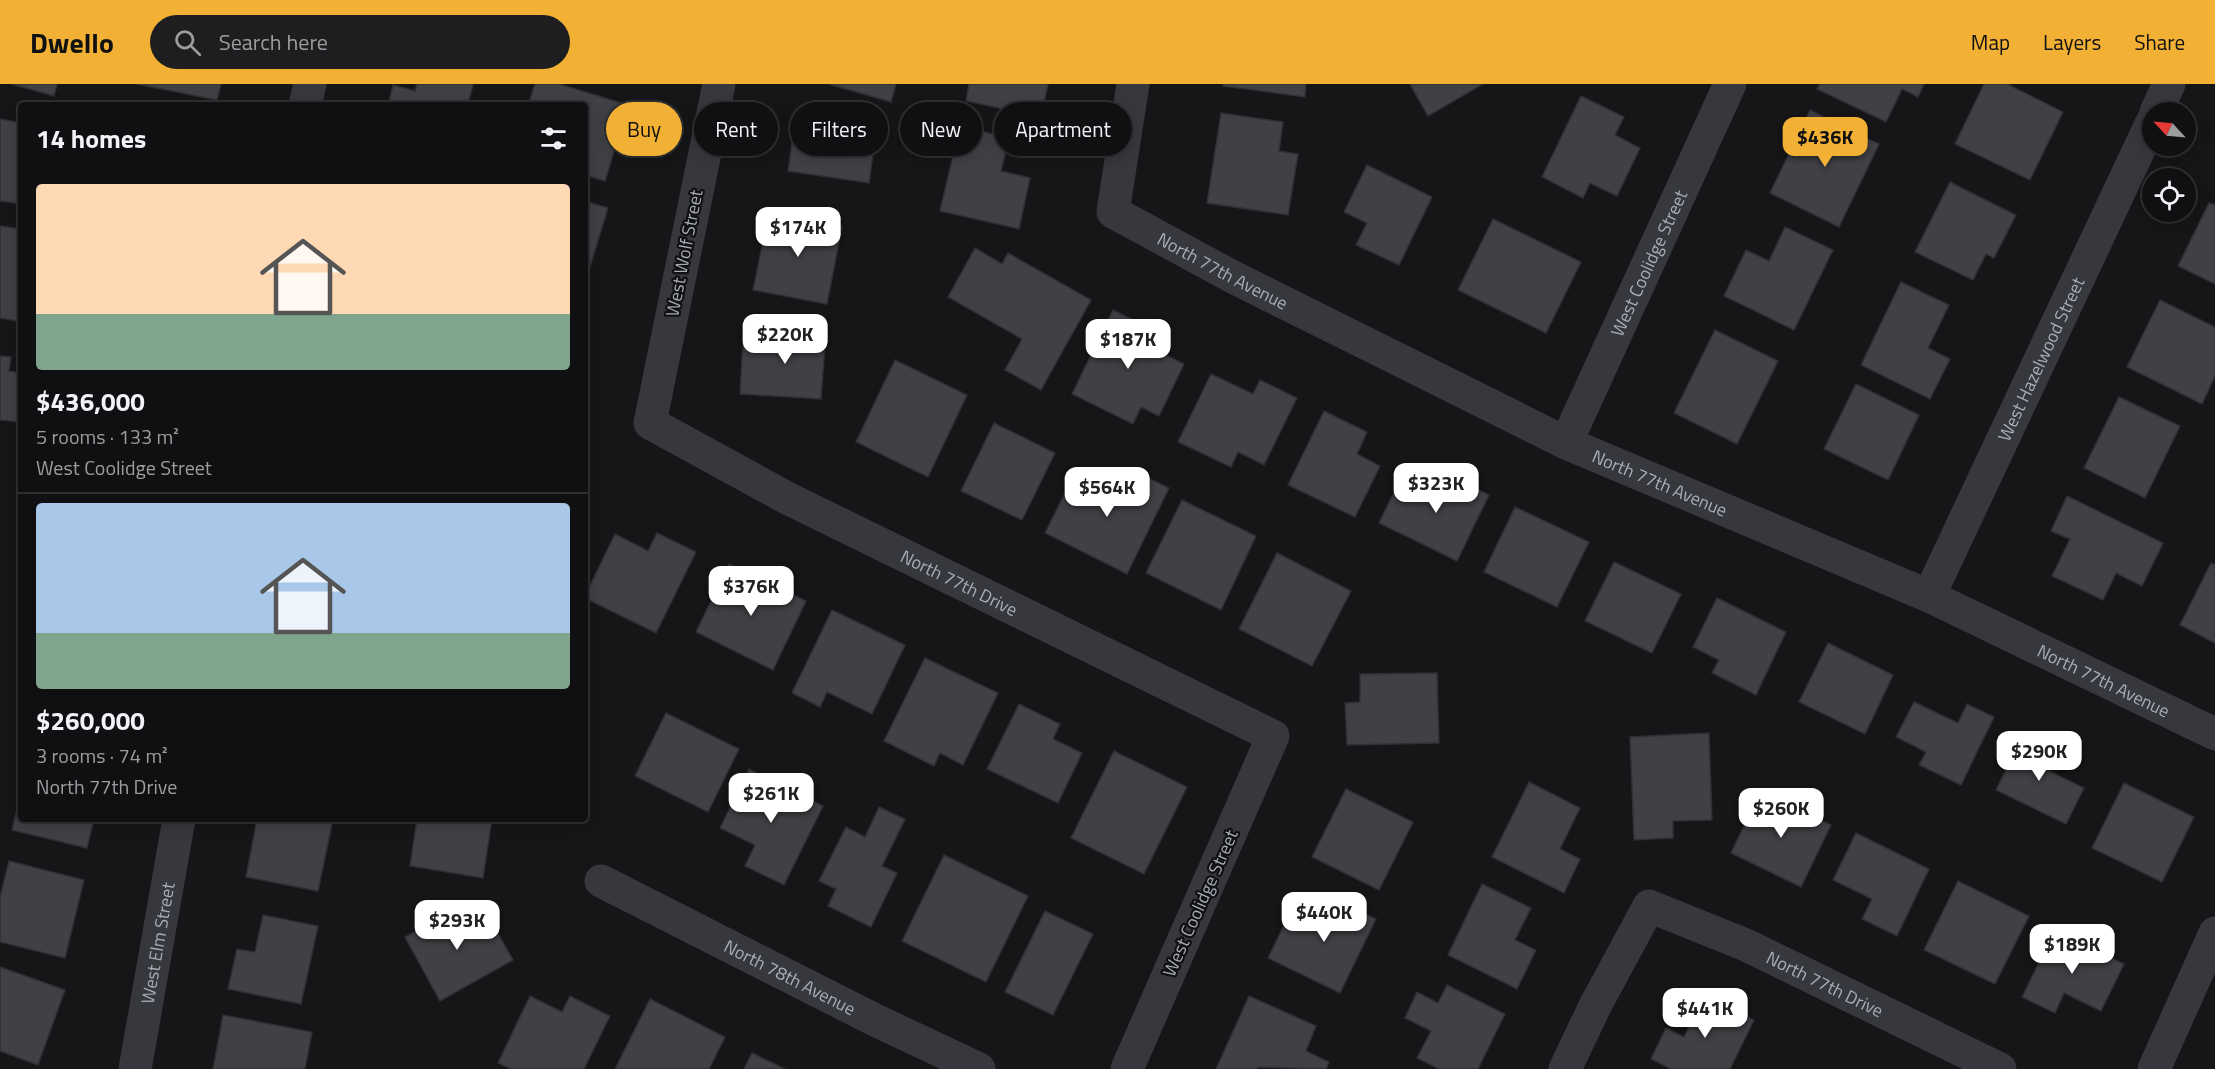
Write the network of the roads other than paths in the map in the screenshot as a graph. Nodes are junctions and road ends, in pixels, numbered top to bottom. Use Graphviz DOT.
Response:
graph roads {
  1 [pos="310,84"];
  2 [pos="719,84"];
  3 [pos="1132,84"];
  4 [pos="1730,84"];
  5 [pos="2169,84"];
  6 [pos="306,102"];
  7 [pos="2161,102"];
  8 [pos="2142,143"];
  9 [pos="650,423"];
  10 [pos="1566,443"];
  11 [pos="1929,596"];
  12 [pos="2215,734"];
  13 [pos="1273,736"];
  14 [pos="178,822"];
  15 [pos="601,881"];
  16 [pos="2215,933"];
  17 [pos="135,1069"];
  18 [pos="979,1069"];
  19 [pos="1127,1069"];
  20 [pos="1565,1069"];
  21 [pos="2000,1069"];
  22 [pos="2154,1069"];
  1 -- 6 [label="street"];
  2 -- 9 [label="street, West Wolf Street"];
  3 -- 10 [label="street, North 77th Avenue"];
  4 -- 10 [label="street, West Coolidge Street"];
  5 -- 7 [label="street"];
  8 -- 11 [label="street, West Hazelwood Street"];
  9 -- 13 [label="street, North 77th Drive"];
  10 -- 11 [label="street, North 77th Avenue"];
  11 -- 12 [label="street, North 77th Avenue"];
  13 -- 19 [label="street, West Coolidge Street"];
  14 -- 17 [label="street, West Elm Street"];
  15 -- 18 [label="street, North 78th Avenue"];
  16 -- 22 [label="street"];
  20 -- 21 [label="street, North 77th Drive"];
}
